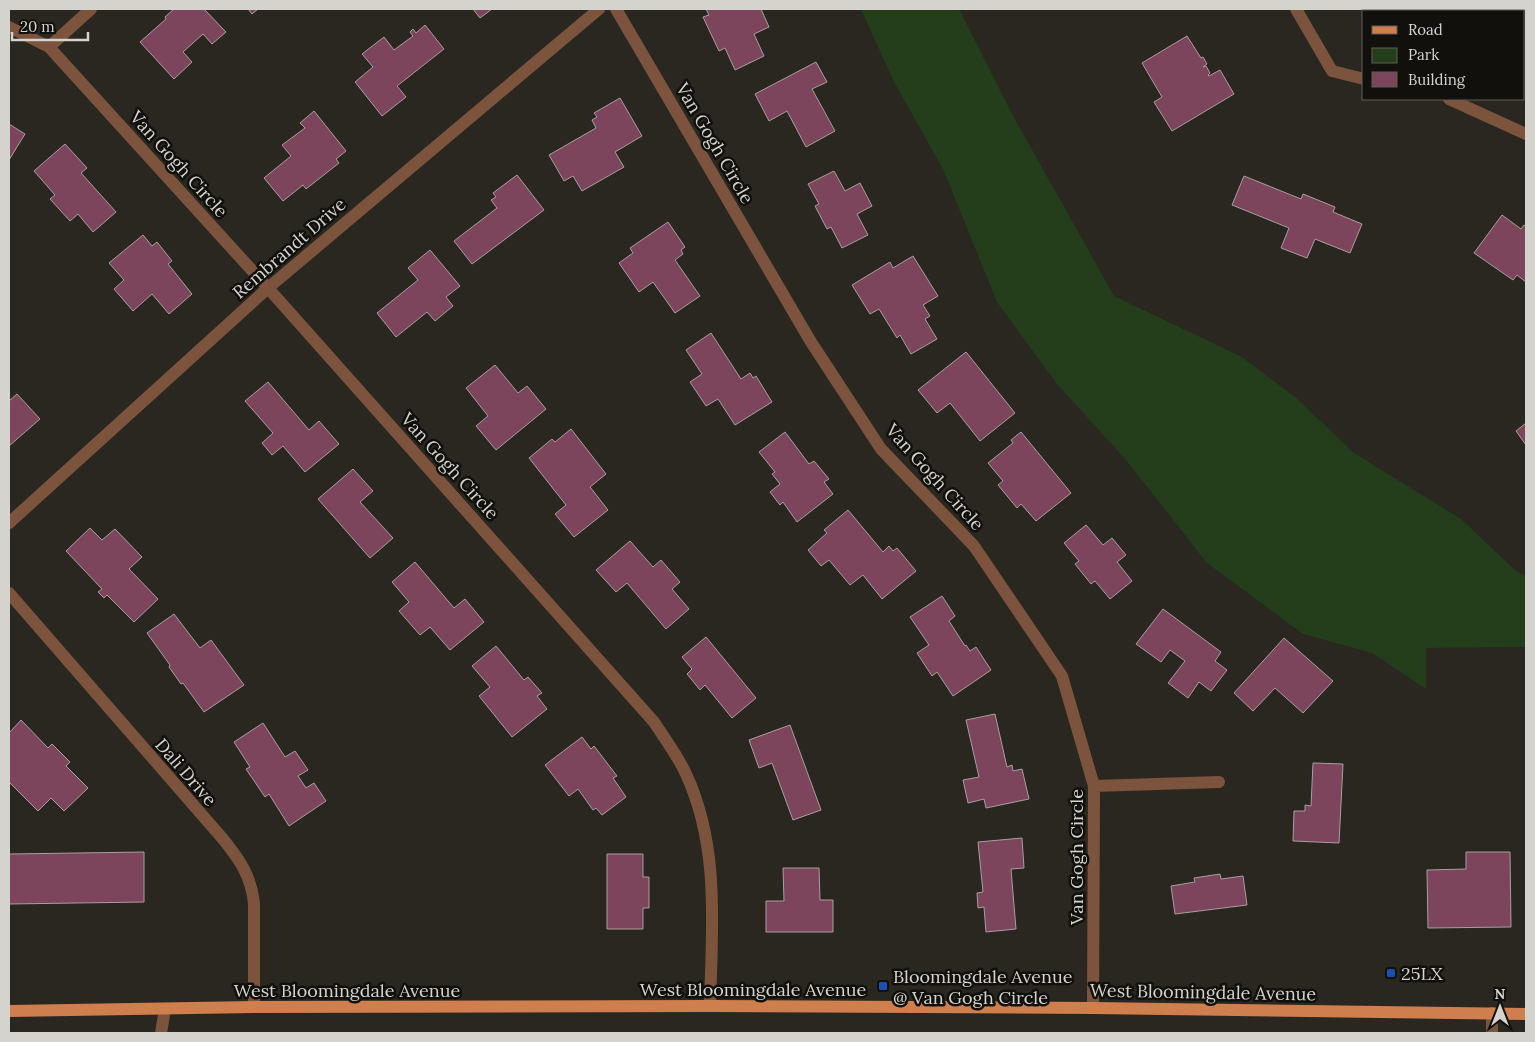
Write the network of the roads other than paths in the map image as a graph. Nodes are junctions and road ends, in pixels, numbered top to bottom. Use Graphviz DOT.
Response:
graph roads {
  1 [pos="91,9"];
  2 [pos="600,9"];
  3 [pos="616,9"];
  4 [pos="1296,9"];
  5 [pos="9,27"];
  6 [pos="49,47"];
  7 [pos="1362,78"];
  8 [pos="1451,100"];
  9 [pos="1526,134"];
  10 [pos="268,288"];
  11 [pos="9,523"];
  12 [pos="9,593"];
  13 [pos="1220,782"];
  14 [pos="1094,786"];
  15 [pos="710,1006"];
  16 [pos="254,1007"];
  17 [pos="165,1008"];
  18 [pos="1093,1008"];
  19 [pos="9,1011"];
  20 [pos="1492,1013"];
  21 [pos="1526,1014"];
  22 [pos="161,1033"];
  23 [pos="1492,1033"];
  1 -- 6 [label="street"];
  2 -- 10 [label="street, Rembrandt Drive"];
  3 -- 14 [label="street, Van Gogh Circle"];
  4 -- 7 [label="street"];
  5 -- 6 [label="street, Van Gogh Circle"];
  6 -- 10 [label="street, Van Gogh Circle"];
  8 -- 9 [label="street"];
  10 -- 11 [label="street, Rembrandt Drive"];
  10 -- 15 [label="street, Van Gogh Circle"];
  12 -- 16 [label="street, Dali Drive"];
  13 -- 14 [label="street"];
  14 -- 18 [label="street, Van Gogh Circle"];
  15 -- 16 [label="main road, West Bloomingdale Avenue"];
  15 -- 18 [label="main road, West Bloomingdale Avenue"];
  16 -- 17 [label="main road, West Bloomingdale Avenue"];
  17 -- 19 [label="main road, West Bloomingdale Avenue"];
  17 -- 22 [label="street"];
  18 -- 20 [label="main road, West Bloomingdale Avenue"];
  20 -- 21 [label="main road, West Bloomingdale Avenue"];
  20 -- 23 [label="street"];
}
